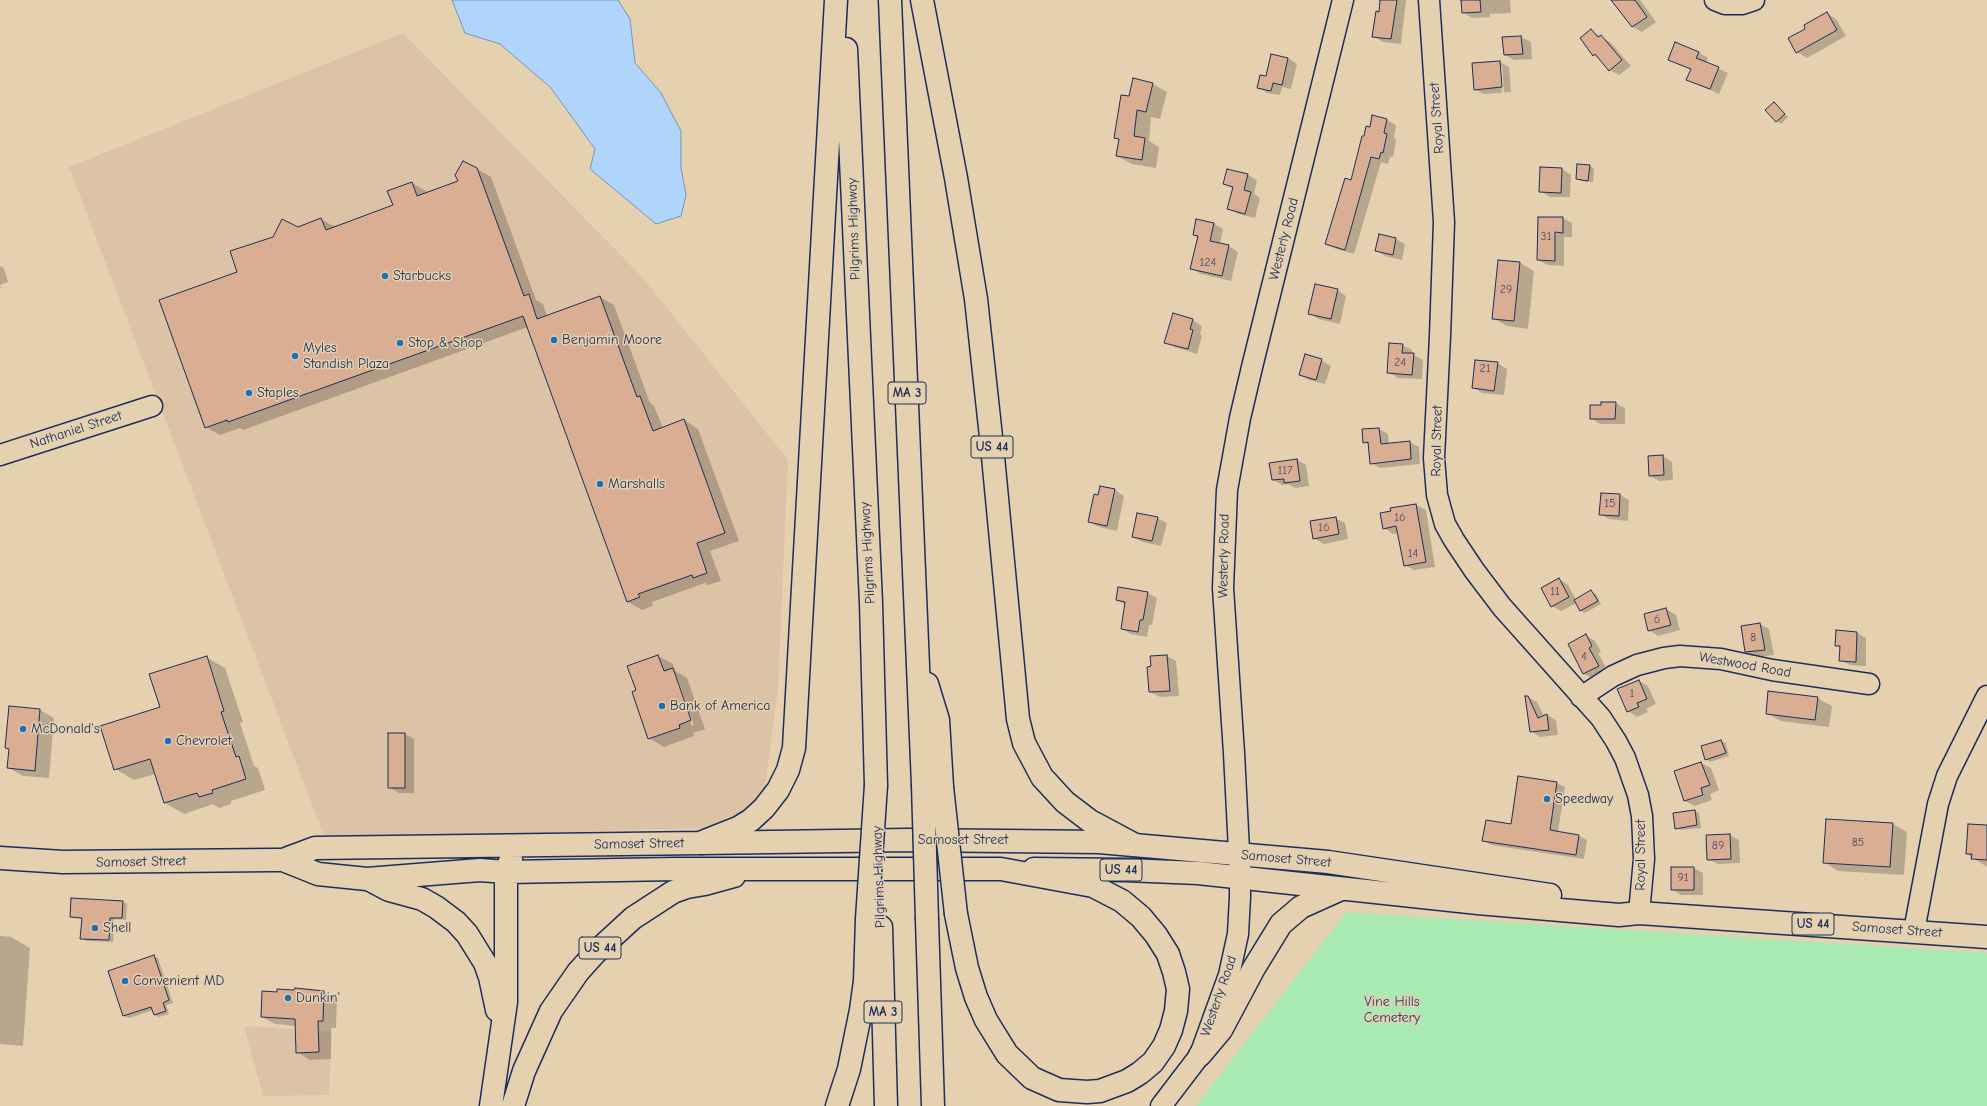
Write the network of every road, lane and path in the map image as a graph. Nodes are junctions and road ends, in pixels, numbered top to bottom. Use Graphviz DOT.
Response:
graph roads {
  1 [pos="836,0"];
  2 [pos="843,0"];
  3 [pos="890,0"];
  4 [pos="922,0"];
  5 [pos="1343,0"];
  6 [pos="1429,0"];
  7 [pos="1715,0"];
  8 [pos="1754,0"];
  9 [pos="152,406"];
  10 [pos="0,455"];
  11 [pos="1870,684"];
  12 [pos="1987,696"];
  13 [pos="1582,697"];
  14 [pos="932,786"];
  15 [pos="700,843"];
  16 [pos="1135,845"];
  17 [pos="515,847"];
  18 [pos="1239,855"];
  19 [pos="0,858"];
  20 [pos="283,860"];
  21 [pos="760,869"];
  22 [pos="1001,869"];
  23 [pos="506,872"];
  24 [pos="1240,878"];
  25 [pos="367,879"];
  26 [pos="1344,888"];
  27 [pos="1639,913"];
  28 [pos="874,918"];
  29 [pos="1914,931"];
  30 [pos="1987,937"];
  31 [pos="501,1032"];
  32 [pos="1200,1055"];
  33 [pos="491,1106"];
  34 [pos="513,1106"];
  35 [pos="837,1106"];
  36 [pos="886,1106"];
  37 [pos="933,1106"];
  38 [pos="1161,1106"];
  1 -- 15 [label="main road"];
  2 -- 28 [label="main road, Pilgrims Highway, bridge"];
  3 -- 14 [label="main road, MA 3"];
  4 -- 16 [label="main road, US 44"];
  5 -- 18 [label="street, Westerly Road"];
  6 -- 13 [label="street, Royal Street"];
  7 -- 8 [label="street"];
  9 -- 10 [label="street, Nathaniel Street"];
  11 -- 13 [label="street, Westwood Road"];
  12 -- 29 [label="street"];
  13 -- 27 [label="street, Royal Street"];
  14 -- 22 [label="main road, bridge"];
  14 -- 37 [label="main road, bridge"];
  15 -- 16 [label="main road, Samoset Street"];
  15 -- 17 [label="main road, Samoset Street"];
  16 -- 18 [label="main road, Samoset Street / US 44"];
  17 -- 20 [label="main road, Samoset Street"];
  17 -- 23 [label="main road"];
  18 -- 24 [label="street, Westerly Road"];
  18 -- 27 [label="main road, Samoset Street / US 44"];
  19 -- 20 [label="main road, Samoset Street"];
  20 -- 25 [label="main road, Samoset Street"];
  21 -- 22 [label="main road, Samoset Street / US 44"];
  21 -- 23 [label="main road, Samoset Street"];
  21 -- 34 [label="main road, US 44"];
  22 -- 24 [label="main road, Samoset Street / US 44"];
  23 -- 25 [label="main road, Samoset Street"];
  23 -- 31 [label="main road"];
  24 -- 26 [label="main road, Samoset Street / US 44"];
  24 -- 32 [label="street, Westerly Road"];
  25 -- 31 [label="main road"];
  26 -- 27 [label="main road, Samoset Street / US 44"];
  26 -- 32 [label="main road"];
  27 -- 29 [label="main road, Samoset Street / US 44"];
  28 -- 35 [label="main road"];
  28 -- 36 [label="main road, Pilgrims Highway / MA 3"];
  29 -- 30 [label="main road, Samoset Street / US 44"];
  31 -- 33 [label="main road"];
  32 -- 38 [label="street, Westerly Road"];
}
